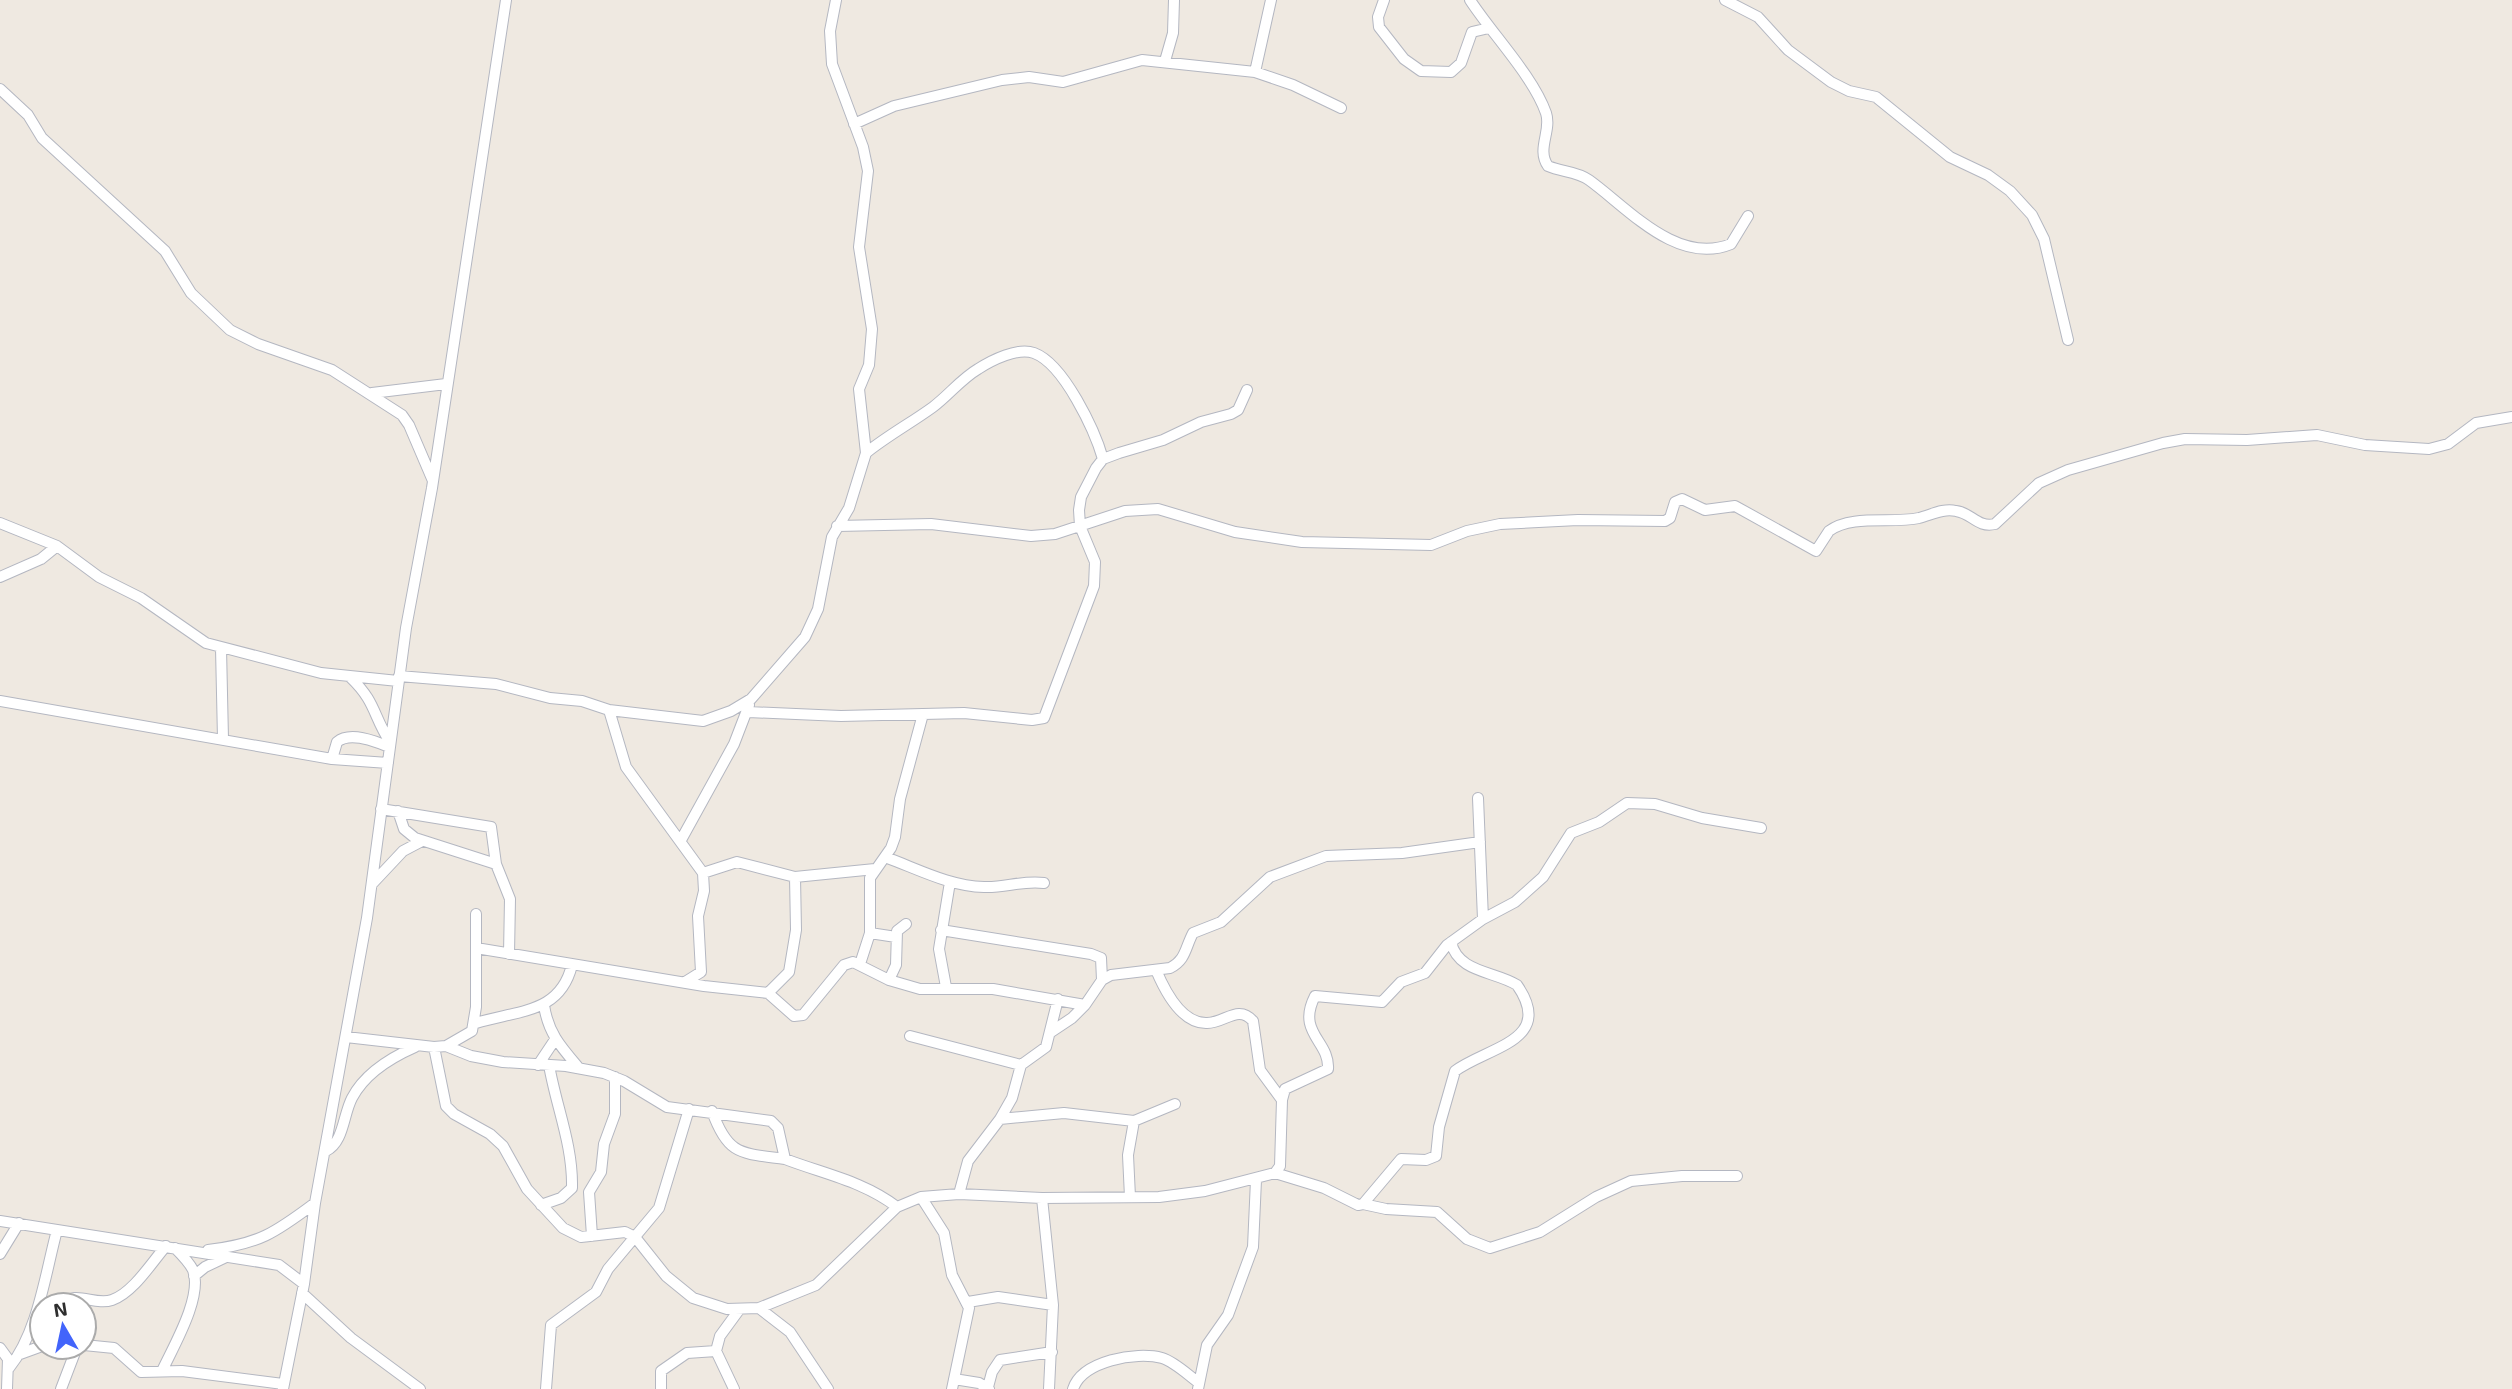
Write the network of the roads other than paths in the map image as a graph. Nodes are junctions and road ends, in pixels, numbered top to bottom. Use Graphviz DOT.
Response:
graph roads {
  1 [pos="506,0"];
  2 [pos="836,0"];
  3 [pos="1174,0"];
  4 [pos="1271,0"];
  5 [pos="1384,0"];
  6 [pos="1470,0"];
  7 [pos="1725,0"];
  8 [pos="1489,28"];
  9 [pos="1165,61"];
  10 [pos="1255,72"];
  11 [pos="0,89"];
  12 [pos="1341,108"];
  13 [pos="854,124"];
  14 [pos="1748,216"];
  15 [pos="2068,340"];
  16 [pos="446,384"];
  17 [pos="1247,390"];
  18 [pos="372,393"];
  19 [pos="2512,417"];
  20 [pos="866,453"];
  21 [pos="1103,459"];
  22 [pos="433,481"];
  23 [pos="0,523"];
  24 [pos="837,526"];
  25 [pos="1080,526"];
  26 [pos="57,546"];
  27 [pos="0,577"];
  28 [pos="221,648"];
  29 [pos="351,678"];
  30 [pos="398,678"];
  31 [pos="751,699"];
  32 [pos="0,701"];
  33 [pos="609,710"];
  34 [pos="748,712"];
  35 [pos="923,714"];
  36 [pos="223,739"];
  37 [pos="390,744"];
  38 [pos="332,759"];
  39 [pos="388,763"];
  40 [pos="1478,798"];
  41 [pos="381,809"];
  42 [pos="398,811"];
  43 [pos="1761,828"];
  44 [pos="681,840"];
  45 [pos="422,842"];
  46 [pos="1480,842"];
  47 [pos="494,850"];
  48 [pos="885,857"];
  49 [pos="481,858"];
  50 [pos="496,864"];
  51 [pos="875,869"];
  52 [pos="703,873"];
  53 [pos="795,877"];
  54 [pos="950,883"];
  55 [pos="1044,883"];
  56 [pos="372,884"];
  57 [pos="476,914"];
  58 [pos="1483,919"];
  59 [pos="906,924"];
  60 [pos="941,930"];
  61 [pos="870,933"];
  62 [pos="896,937"];
  63 [pos="1451,942"];
  64 [pos="476,948"];
  65 [pos="509,954"];
  66 [pos="1455,954"];
  67 [pos="1438,956"];
  68 [pos="860,964"];
  69 [pos="572,965"];
  70 [pos="1156,970"];
  71 [pos="701,972"];
  72 [pos="889,980"];
  73 [pos="1102,980"];
  74 [pos="685,982"];
  75 [pos="704,986"];
  76 [pos="946,987"];
  77 [pos="768,993"];
  78 [pos="1058,999"];
  79 [pos="544,1004"];
  80 [pos="1085,1005"];
  81 [pos="475,1023"];
  82 [pos="1051,1032"];
  83 [pos="910,1036"];
  84 [pos="346,1037"];
  85 [pos="554,1041"];
  86 [pos="417,1046"];
  87 [pos="440,1046"];
  88 [pos="543,1065"];
  89 [pos="1021,1065"];
  90 [pos="579,1068"];
  91 [pos="615,1077"];
  92 [pos="1283,1094"];
  93 [pos="349,1103"];
  94 [pos="1175,1104"];
  95 [pos="667,1107"];
  96 [pos="334,1108"];
  97 [pos="689,1109"];
  98 [pos="712,1111"];
  99 [pos="1000,1119"];
  100 [pos="1134,1121"];
  101 [pos="682,1126"];
  102 [pos="326,1151"];
  103 [pos="785,1159"];
  104 [pos="1275,1173"];
  105 [pos="1737,1175"];
  106 [pos="1256,1180"];
  107 [pos="959,1194"];
  108 [pos="921,1197"];
  109 [pos="1130,1197"];
  110 [pos="1042,1198"];
  111 [pos="315,1203"];
  112 [pos="1363,1204"];
  113 [pos="541,1205"];
  114 [pos="897,1208"];
  115 [pos="0,1221"];
  116 [pos="19,1223"];
  117 [pos="57,1230"];
  118 [pos="592,1236"];
  119 [pos="635,1237"];
  120 [pos="170,1247"];
  121 [pos="200,1251"];
  122 [pos="0,1254"];
  123 [pos="226,1257"];
  124 [pos="194,1276"];
  125 [pos="304,1289"];
  126 [pos="98,1301"];
  127 [pos="968,1303"];
  128 [pos="1053,1305"];
  129 [pos="759,1308"];
  130 [pos="739,1310"];
  131 [pos="98,1346"];
  132 [pos="0,1348"];
  133 [pos="28,1351"];
  134 [pos="716,1351"];
  135 [pos="1052,1352"];
  136 [pos="20,1354"];
  137 [pos="72,1361"];
  138 [pos="9,1368"];
  139 [pos="162,1371"];
  140 [pos="953,1384"];
  141 [pos="269,1386"];
  142 [pos="1199,1386"];
  143 [pos="283,1387"];
  144 [pos="988,1388"];
  145 [pos="7,1389"];
  146 [pos="61,1389"];
  147 [pos="420,1389"];
  148 [pos="546,1389"];
  149 [pos="661,1389"];
  150 [pos="734,1389"];
  151 [pos="828,1389"];
  152 [pos="1049,1389"];
  153 [pos="1073,1389"];
  1 -- 16 [label="street"];
  2 -- 13 [label="street"];
  3 -- 9 [label="street"];
  4 -- 10 [label="street"];
  5 -- 8 [label="street"];
  6 -- 8 [label="street"];
  7 -- 15 [label="street"];
  8 -- 14 [label="street"];
  9 -- 10 [label="street"];
  9 -- 13 [label="street"];
  10 -- 12 [label="street"];
  11 -- 18 [label="street"];
  13 -- 20 [label="street"];
  16 -- 18 [label="street"];
  16 -- 22 [label="street"];
  17 -- 21 [label="street"];
  18 -- 22 [label="street"];
  19 -- 25 [label="street"];
  20 -- 21 [label="street"];
  20 -- 24 [label="street"];
  21 -- 25 [label="street"];
  22 -- 30 [label="street"];
  23 -- 26 [label="street"];
  24 -- 25 [label="street"];
  24 -- 31 [label="street"];
  25 -- 35 [label="street"];
  26 -- 27 [label="street"];
  26 -- 28 [label="street"];
  28 -- 29 [label="street"];
  28 -- 36 [label="street"];
  29 -- 30 [label="street"];
  29 -- 37 [label="street"];
  30 -- 33 [label="street"];
  30 -- 37 [label="street"];
  31 -- 33 [label="street"];
  31 -- 34 [label="street"];
  32 -- 36 [label="street"];
  33 -- 44 [label="street"];
  34 -- 35 [label="street"];
  34 -- 44 [label="street"];
  35 -- 48 [label="street"];
  36 -- 38 [label="street"];
  37 -- 38 [label="street"];
  37 -- 39 [label="street"];
  38 -- 39 [label="street"];
  39 -- 41 [label="street"];
  40 -- 46 [label="street"];
  41 -- 42 [label="street"];
  41 -- 56 [label="street"];
  42 -- 45 [label="street"];
  42 -- 47 [label="street"];
  43 -- 58 [label="street"];
  44 -- 52 [label="street"];
  45 -- 49 [label="street"];
  45 -- 56 [label="street"];
  46 -- 58 [label="street"];
  46 -- 70 [label="street"];
  47 -- 49 [label="street"];
  47 -- 50 [label="street"];
  48 -- 51 [label="street"];
  48 -- 54 [label="street"];
  49 -- 50 [label="street"];
  50 -- 65 [label="street"];
  51 -- 53 [label="street"];
  51 -- 61 [label="street"];
  52 -- 53 [label="street"];
  52 -- 71 [label="street"];
  53 -- 77 [label="street"];
  54 -- 55 [label="street"];
  54 -- 60 [label="street"];
  56 -- 84 [label="street"];
  57 -- 64 [label="street"];
  58 -- 63 [label="street"];
  59 -- 62 [label="street"];
  60 -- 73 [label="street"];
  60 -- 76 [label="street"];
  61 -- 62 [label="street"];
  61 -- 68 [label="street"];
  62 -- 72 [label="street"];
  63 -- 66 [label="street"];
  63 -- 67 [label="street"];
  64 -- 65 [label="street"];
  64 -- 81 [label="street"];
  65 -- 69 [label="street"];
  66 -- 67 [label="street"];
  66 -- 112 [label="street"];
  67 -- 92 [label="street"];
  68 -- 72 [label="street"];
  68 -- 77 [label="street"];
  69 -- 74 [label="street"];
  69 -- 79 [label="street"];
  70 -- 73 [label="street"];
  70 -- 92 [label="street"];
  71 -- 74 [label="street"];
  71 -- 75 [label="street"];
  72 -- 76 [label="street"];
  73 -- 80 [label="street"];
  74 -- 75 [label="street"];
  75 -- 77 [label="street"];
  76 -- 78 [label="street"];
  78 -- 80 [label="street"];
  78 -- 82 [label="street"];
  79 -- 81 [label="street"];
  79 -- 85 [label="street"];
  80 -- 82 [label="street"];
  81 -- 87 [label="street"];
  82 -- 89 [label="street"];
  83 -- 89 [label="street"];
  84 -- 86 [label="street"];
  84 -- 96 [label="street"];
  85 -- 88 [label="street"];
  85 -- 90 [label="street"];
  86 -- 87 [label="street"];
  86 -- 93 [label="street"];
  87 -- 88 [label="street"];
  87 -- 113 [label="street"];
  88 -- 90 [label="street"];
  88 -- 113 [label="street"];
  89 -- 99 [label="street"];
  90 -- 91 [label="street"];
  91 -- 95 [label="street"];
  91 -- 118 [label="street"];
  92 -- 104 [label="street"];
  93 -- 96 [label="street"];
  93 -- 102 [label="street"];
  94 -- 100 [label="street"];
  95 -- 97 [label="street"];
  95 -- 101 [label="street"];
  96 -- 102 [label="street"];
  97 -- 98 [label="street"];
  97 -- 101 [label="street"];
  98 -- 103 [label="street"];
  98 -- 103 [label="street"];
  99 -- 100 [label="street"];
  99 -- 107 [label="street"];
  100 -- 109 [label="street"];
  101 -- 119 [label="street"];
  102 -- 111 [label="street"];
  103 -- 114 [label="street"];
  104 -- 106 [label="street"];
  104 -- 112 [label="street"];
  105 -- 112 [label="street"];
  106 -- 109 [label="street"];
  106 -- 142 [label="street"];
  107 -- 108 [label="street"];
  107 -- 110 [label="street"];
  108 -- 114 [label="street"];
  108 -- 127 [label="street"];
  109 -- 110 [label="street"];
  110 -- 128 [label="street"];
  111 -- 121 [label="street"];
  111 -- 125 [label="street"];
  113 -- 118 [label="street"];
  114 -- 129 [label="street"];
  115 -- 116 [label="street"];
  116 -- 117 [label="street"];
  116 -- 122 [label="street"];
  117 -- 120 [label="street"];
  117 -- 136 [label="street"];
  118 -- 119 [label="street"];
  119 -- 130 [label="street"];
  119 -- 148 [label="street"];
  120 -- 121 [label="street"];
  120 -- 124 [label="street"];
  120 -- 126 [label="street"];
  121 -- 123 [label="street"];
  123 -- 124 [label="street"];
  123 -- 125 [label="street"];
  124 -- 139 [label="street"];
  125 -- 143 [label="street"];
  125 -- 147 [label="street"];
  127 -- 128 [label="street"];
  127 -- 140 [label="street"];
  128 -- 135 [label="street"];
  129 -- 130 [label="street"];
  129 -- 151 [label="street"];
  130 -- 134 [label="street"];
  131 -- 139 [label="street"];
  132 -- 138 [label="street"];
  133 -- 136 [label="street"];
  134 -- 149 [label="street"];
  134 -- 150 [label="street"];
  135 -- 144 [label="street"];
  135 -- 152 [label="street"];
  136 -- 138 [label="street"];
  137 -- 146 [label="street"];
  138 -- 145 [label="street"];
  139 -- 141 [label="street"];
  140 -- 144 [label="street"];
  141 -- 143 [label="street"];
  142 -- 153 [label="street"];
}
